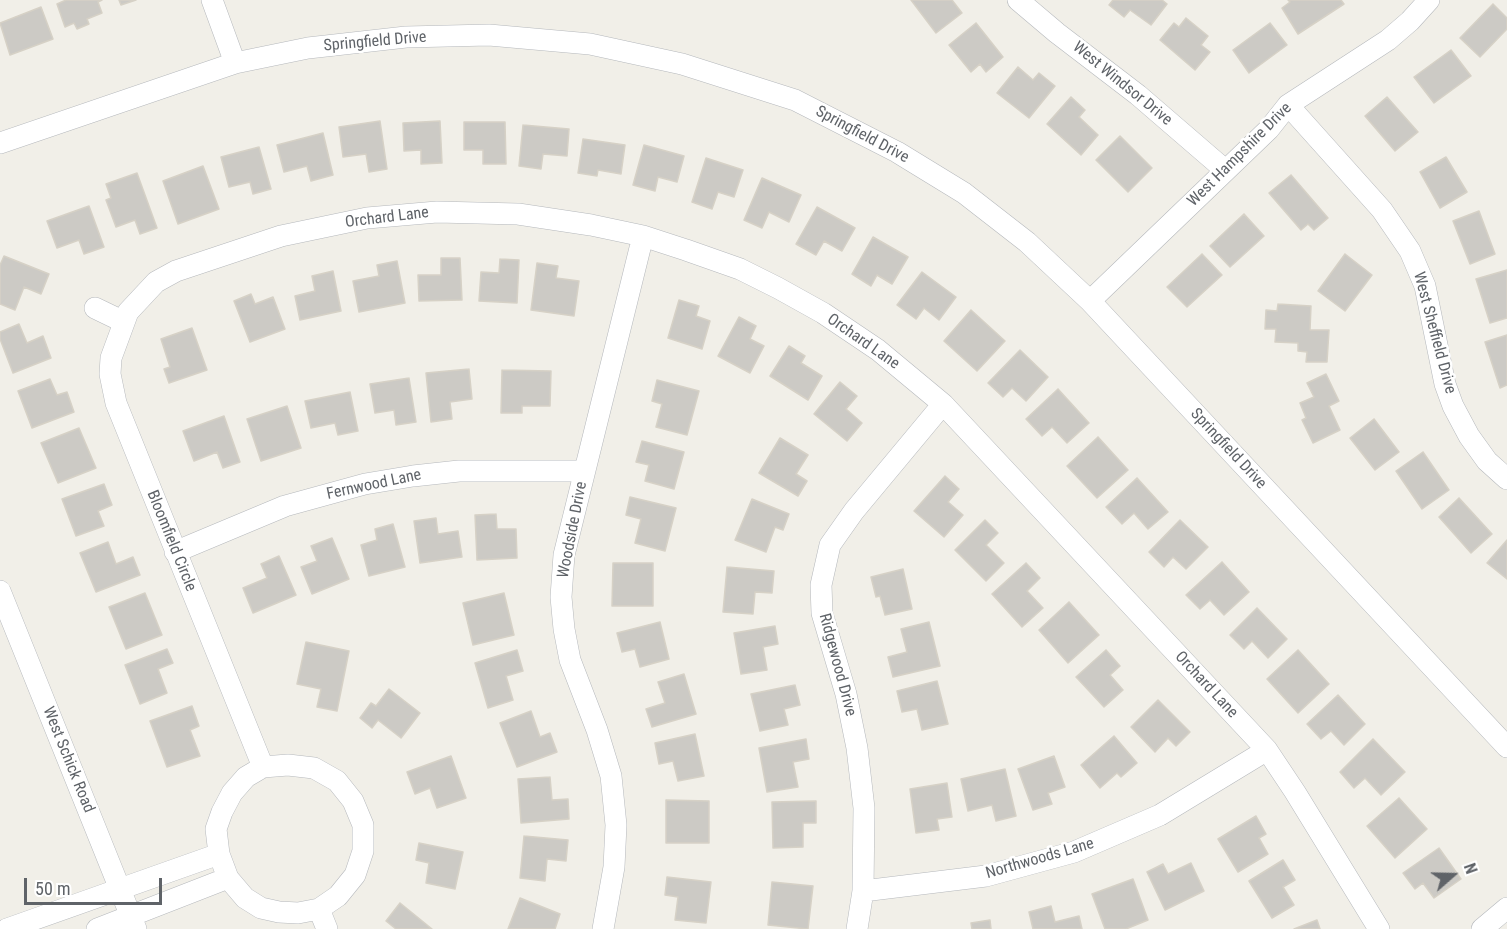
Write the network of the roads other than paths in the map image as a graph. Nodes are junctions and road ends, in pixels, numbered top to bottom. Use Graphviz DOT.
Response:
graph roads {
  1 [pos="212,0"];
  2 [pos="1018,0"];
  3 [pos="1429,0"];
  4 [pos="236,63"];
  5 [pos="1288,105"];
  6 [pos="0,143"];
  7 [pos="1225,170"];
  8 [pos="643,236"];
  9 [pos="1090,301"];
  10 [pos="95,308"];
  11 [pos="126,317"];
  12 [pos="943,404"];
  13 [pos="584,471"];
  14 [pos="1507,480"];
  15 [pos="175,552"];
  16 [pos="0,591"];
  17 [pos="1507,747"];
  18 [pos="1267,750"];
  19 [pos="263,766"];
  20 [pos="219,854"];
  21 [pos="228,878"];
  22 [pos="120,889"];
  23 [pos="863,891"];
  24 [pos="1507,908"];
  25 [pos="319,909"];
  26 [pos="133,923"];
  27 [pos="7,929"];
  28 [pos="97,929"];
  29 [pos="327,929"];
  30 [pos="603,929"];
  31 [pos="857,929"];
  32 [pos="1379,929"];
  33 [pos="1482,929"];
  1 -- 4 [label="street"];
  2 -- 7 [label="street, West Windsor Drive"];
  3 -- 5 [label="street, West Hampshire Drive"];
  4 -- 6 [label="street, Springfield Drive"];
  4 -- 9 [label="street, Springfield Drive"];
  5 -- 7 [label="street, West Hampshire Drive"];
  5 -- 14 [label="street, West Sheffield Drive"];
  7 -- 9 [label="street, West Hampshire Drive"];
  8 -- 11 [label="street, Orchard Lane"];
  8 -- 12 [label="street, Orchard Lane"];
  8 -- 13 [label="street, Woodside Drive"];
  9 -- 17 [label="street, Springfield Drive"];
  10 -- 11 [label="street"];
  11 -- 15 [label="street, Bloomfield Circle"];
  12 -- 18 [label="street, Orchard Lane"];
  12 -- 23 [label="street, Ridgewood Drive"];
  13 -- 15 [label="street, Fernwood Lane"];
  13 -- 30 [label="street, Woodside Drive"];
  15 -- 19 [label="street, Bloomfield Circle"];
  16 -- 22 [label="street, West Schick Road"];
  18 -- 23 [label="street, Northwoods Lane"];
  18 -- 32 [label="street, Orchard Lane"];
  19 -- 20 [label="street"];
  19 -- 25 [label="street"];
  20 -- 21 [label="street"];
  20 -- 22 [label="street"];
  21 -- 25 [label="street"];
  21 -- 26 [label="street"];
  22 -- 26 [label="street, West Schick Road"];
  22 -- 27 [label="street"];
  23 -- 31 [label="street, Ridgewood Drive"];
  24 -- 33 [label="street"];
  25 -- 29 [label="street"];
  26 -- 28 [label="street"];
}
